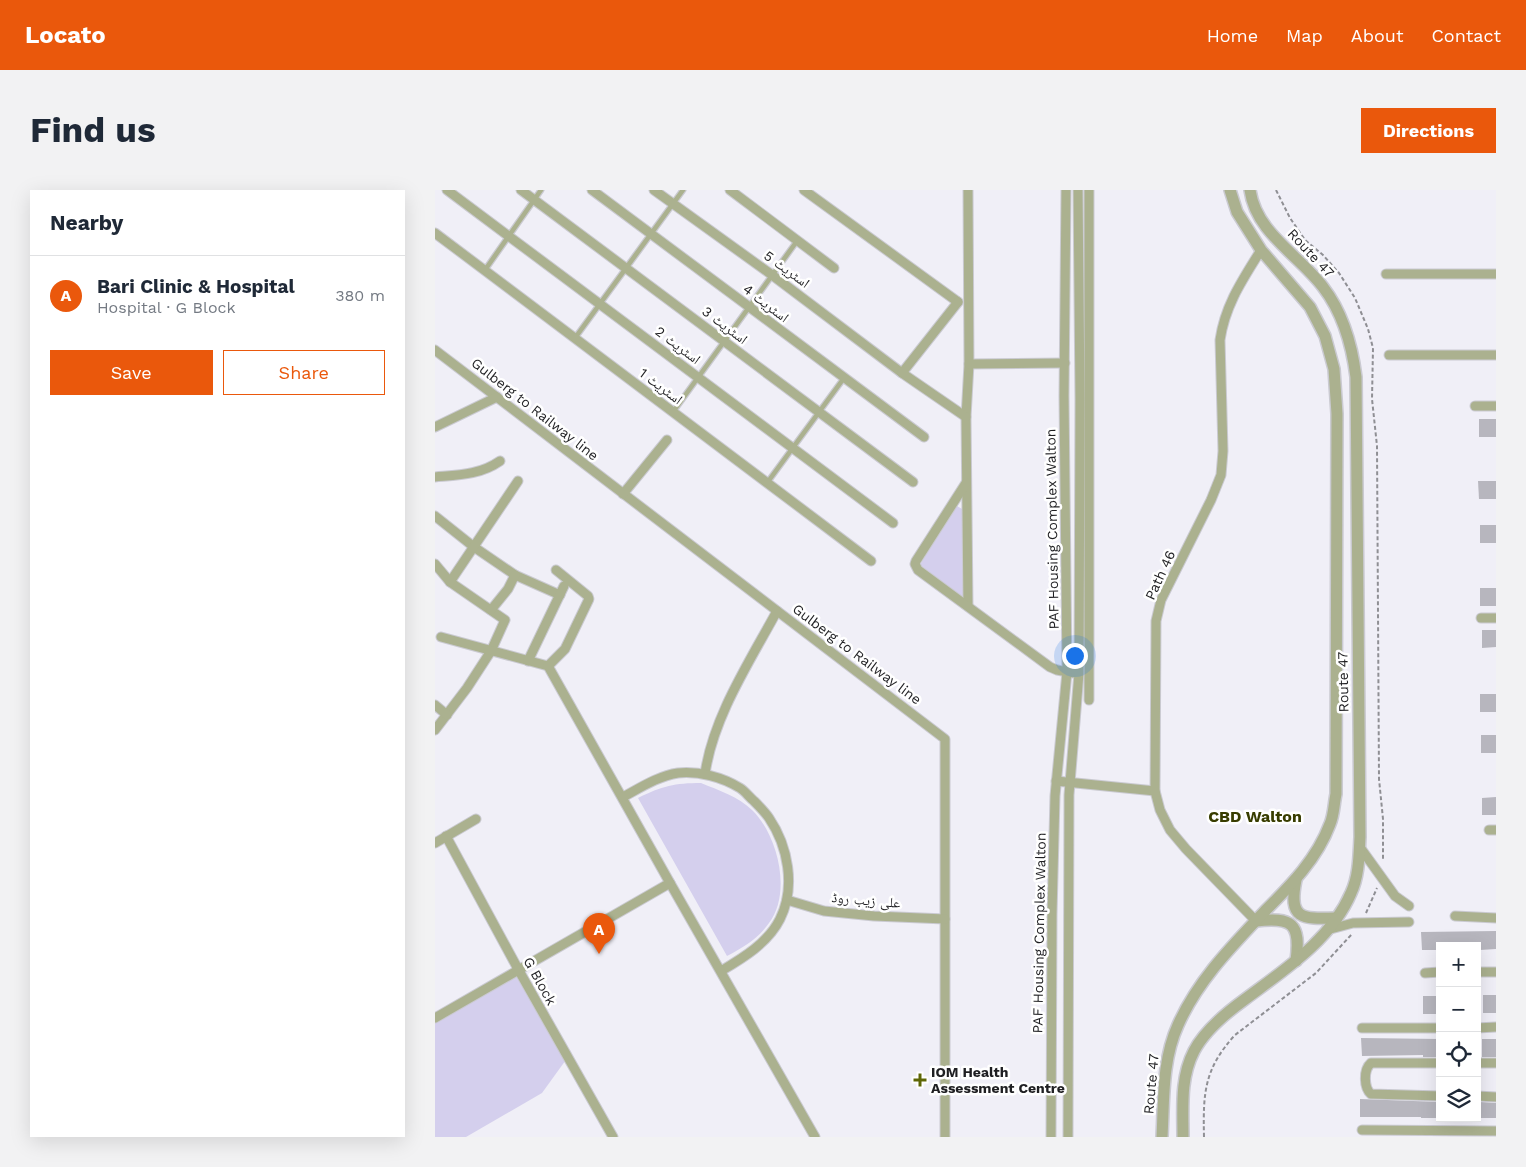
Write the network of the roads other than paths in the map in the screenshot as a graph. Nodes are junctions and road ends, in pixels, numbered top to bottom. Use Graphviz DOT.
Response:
graph roads {
  1 [pos="447,190"];
  2 [pos="521,190"];
  3 [pos="541,190"];
  4 [pos="592,190"];
  5 [pos="654,190"];
  6 [pos="683,190"];
  7 [pos="730,190"];
  8 [pos="804,190"];
  9 [pos="968,190"];
  10 [pos="1066,190"];
  11 [pos="1078,190"];
  12 [pos="1089,190"];
  13 [pos="1230,190"];
  14 [pos="1250,190"];
  15 [pos="534,200"];
  16 [pos="672,204"];
  17 [pos="435,233"];
  18 [pos="651,234"];
  19 [pos="509,236"];
  20 [pos="797,240"];
  21 [pos="1261,250"];
  22 [pos="626,268"];
  23 [pos="834,268"];
  24 [pos="485,270"];
  25 [pos="1386,274"];
  26 [pos="1496,274"];
  27 [pos="772,275"];
  28 [pos="958,302"];
  29 [pos="600,304"];
  30 [pos="968,304"];
  31 [pos="749,307"];
  32 [pos="575,338"];
  33 [pos="724,341"];
  34 [pos="435,350"];
  35 [pos="1389,355"];
  36 [pos="1496,355"];
  37 [pos="1065,362"];
  38 [pos="969,364"];
  39 [pos="902,373"];
  40 [pos="698,377"];
  41 [pos="844,378"];
  42 [pos="497,397"];
  43 [pos="1475,406"];
  44 [pos="1496,406"];
  45 [pos="673,412"];
  46 [pos="819,412"];
  47 [pos="966,417"];
  48 [pos="435,427"];
  49 [pos="924,437"];
  50 [pos="667,440"];
  51 [pos="793,448"];
  52 [pos="500,461"];
  53 [pos="435,477"];
  54 [pos="518,481"];
  55 [pos="913,482"];
  56 [pos="767,483"];
  57 [pos="966,483"];
  58 [pos="623,494"];
  59 [pos="435,516"];
  60 [pos="893,523"];
  61 [pos="474,547"];
  62 [pos="871,561"];
  63 [pos="435,564"];
  64 [pos="556,570"];
  65 [pos="515,575"];
  66 [pos="450,582"];
  67 [pos="968,606"];
  68 [pos="491,610"];
  69 [pos="777,611"];
  70 [pos="1481,618"];
  71 [pos="1496,618"];
  72 [pos="441,637"];
  73 [pos="491,651"];
  74 [pos="528,660"];
  75 [pos="548,666"];
  76 [pos="1067,672"];
  77 [pos="1079,673"];
  78 [pos="1089,673"];
  79 [pos="1089,700"];
  80 [pos="435,705"];
  81 [pos="447,715"];
  82 [pos="435,730"];
  83 [pos="705,774"];
  84 [pos="1056,781"];
  85 [pos="1070,783"];
  86 [pos="1155,791"];
  87 [pos="623,797"];
  88 [pos="476,819"];
  89 [pos="446,836"];
  90 [pos="435,843"];
  91 [pos="1359,846"];
  92 [pos="1296,880"];
  93 [pos="670,883"];
  94 [pos="787,900"];
  95 [pos="1409,906"];
  96 [pos="1455,916"];
  97 [pos="1337,918"];
  98 [pos="1496,918"];
  99 [pos="945,919"];
  100 [pos="1256,921"];
  101 [pos="1409,922"];
  102 [pos="1327,930"];
  103 [pos="1296,960"];
  104 [pos="518,970"];
  105 [pos="721,971"];
  106 [pos="1436,972"];
  107 [pos="1481,972"];
  108 [pos="1496,972"];
  109 [pos="1425,973"];
  110 [pos="435,1018"];
  111 [pos="1362,1028"];
  112 [pos="1436,1028"];
  113 [pos="1481,1028"];
  114 [pos="1496,1028"];
  115 [pos="1436,1063"];
  116 [pos="1481,1063"];
  117 [pos="1496,1063"];
  118 [pos="1436,1096"];
  119 [pos="1481,1096"];
  120 [pos="1496,1096"];
  121 [pos="1362,1130"];
  122 [pos="1496,1131"];
  123 [pos="613,1137"];
  124 [pos="815,1137"];
  125 [pos="945,1137"];
  126 [pos="1051,1137"];
  127 [pos="1068,1137"];
  128 [pos="1162,1137"];
  129 [pos="1183,1137"];
  1 -- 19 [label="street, اسٹریٹ 2"];
  2 -- 15 [label="street, اسٹریٹ 3"];
  3 -- 15 [label="lane"];
  4 -- 18 [label="street, اسٹریٹ 4"];
  5 -- 16 [label="street, اسٹریٹ 5"];
  6 -- 16 [label="lane"];
  7 -- 20 [label="street"];
  8 -- 28 [label="street"];
  9 -- 30 [label="street"];
  10 -- 37 [label="street, PAF Housing Complex Walton"];
  11 -- 77 [label="street, PAF Housing Complex Walton"];
  12 -- 78 [label="street"];
  13 -- 21 [label="street, Route 47"];
  14 -- 91 [label="street, Route 47"];
  15 -- 19 [label="lane"];
  15 -- 22 [label="street, اسٹریٹ 3"];
  16 -- 18 [label="lane"];
  16 -- 27 [label="street, اسٹریٹ 5"];
  17 -- 24 [label="street, اسٹریٹ 1"];
  18 -- 22 [label="lane"];
  18 -- 31 [label="street, اسٹریٹ 4"];
  19 -- 24 [label="lane"];
  19 -- 29 [label="street, اسٹریٹ 2"];
  20 -- 23 [label="street"];
  20 -- 27 [label="lane"];
  21 -- 86 [label="street, Path 46"];
  21 -- 92 [label="street, Route 47"];
  22 -- 29 [label="lane"];
  22 -- 33 [label="street, اسٹریٹ 3"];
  24 -- 32 [label="street, اسٹریٹ 1"];
  25 -- 26 [label="street"];
  27 -- 31 [label="lane"];
  27 -- 39 [label="street, اسٹریٹ 5"];
  28 -- 30 [label="street"];
  28 -- 39 [label="street"];
  29 -- 32 [label="lane"];
  29 -- 40 [label="street, اسٹریٹ 2"];
  30 -- 38 [label="street"];
  31 -- 33 [label="lane"];
  31 -- 41 [label="street, اسٹریٹ 4"];
  32 -- 45 [label="street, اسٹریٹ 1"];
  33 -- 40 [label="lane"];
  33 -- 46 [label="street, اسٹریٹ 3"];
  34 -- 42 [label="street, Gulberg to Railway line"];
  35 -- 36 [label="street"];
  37 -- 38 [label="street"];
  37 -- 76 [label="street, PAF Housing Complex Walton"];
  38 -- 47 [label="street"];
  39 -- 47 [label="street, اسٹریٹ 5"];
  40 -- 45 [label="lane"];
  40 -- 51 [label="street, اسٹریٹ 2"];
  41 -- 46 [label="lane"];
  41 -- 49 [label="street, اسٹریٹ 4"];
  42 -- 48 [label="street"];
  42 -- 58 [label="street, Gulberg to Railway line"];
  43 -- 44 [label="street"];
  45 -- 56 [label="street, اسٹریٹ 1"];
  46 -- 51 [label="lane"];
  46 -- 55 [label="street, اسٹریٹ 3"];
  47 -- 57 [label="street"];
  50 -- 58 [label="street"];
  51 -- 56 [label="lane"];
  51 -- 60 [label="street, اسٹریٹ 2"];
  52 -- 53 [label="street"];
  54 -- 61 [label="street"];
  56 -- 62 [label="street, اسٹریٹ 1"];
  57 -- 67 [label="street"];
  57 -- 67 [label="street"];
  58 -- 69 [label="street, Gulberg to Railway line"];
  59 -- 61 [label="street"];
  61 -- 65 [label="street"];
  61 -- 66 [label="street"];
  63 -- 66 [label="street"];
  64 -- 75 [label="street"];
  65 -- 68 [label="street"];
  65 -- 74 [label="street"];
  66 -- 68 [label="street"];
  67 -- 76 [label="street"];
  68 -- 73 [label="street"];
  69 -- 83 [label="street"];
  69 -- 99 [label="street, Gulberg to Railway line"];
  70 -- 71 [label="street"];
  72 -- 73 [label="street"];
  73 -- 74 [label="street"];
  73 -- 81 [label="street"];
  74 -- 75 [label="street"];
  75 -- 87 [label="street"];
  76 -- 77 [label="street"];
  76 -- 84 [label="street, PAF Housing Complex Walton"];
  77 -- 78 [label="street"];
  77 -- 85 [label="street, PAF Housing Complex Walton"];
  78 -- 79 [label="street"];
  80 -- 81 [label="street"];
  81 -- 82 [label="street"];
  83 -- 87 [label="street"];
  83 -- 94 [label="street"];
  84 -- 85 [label="street"];
  84 -- 126 [label="street, PAF Housing Complex Walton"];
  85 -- 86 [label="street"];
  85 -- 127 [label="street, PAF Housing Complex Walton"];
  86 -- 100 [label="street, Path 46"];
  87 -- 93 [label="street"];
  88 -- 89 [label="street"];
  89 -- 90 [label="street"];
  89 -- 104 [label="street, G Block"];
  91 -- 95 [label="street"];
  91 -- 97 [label="street, Route 47"];
  92 -- 97 [label="street"];
  92 -- 100 [label="street, Route 47"];
  93 -- 104 [label="street"];
  93 -- 105 [label="street"];
  94 -- 99 [label="street, علی زیب روڈ"];
  94 -- 105 [label="street"];
  96 -- 98 [label="street"];
  97 -- 102 [label="street, Route 47"];
  99 -- 125 [label="street, Gulberg to Railway line"];
  100 -- 103 [label="street"];
  100 -- 128 [label="street, Route 47"];
  101 -- 102 [label="street"];
  102 -- 103 [label="street, Route 47"];
  103 -- 129 [label="street, Route 47"];
  104 -- 110 [label="street"];
  104 -- 123 [label="street, G Block"];
  105 -- 124 [label="street"];
  106 -- 109 [label="street"];
  107 -- 108 [label="street"];
  111 -- 112 [label="street"];
  113 -- 114 [label="street"];
  115 -- 118 [label="street"];
  116 -- 117 [label="street"];
  119 -- 120 [label="street"];
  121 -- 122 [label="street"];
}
